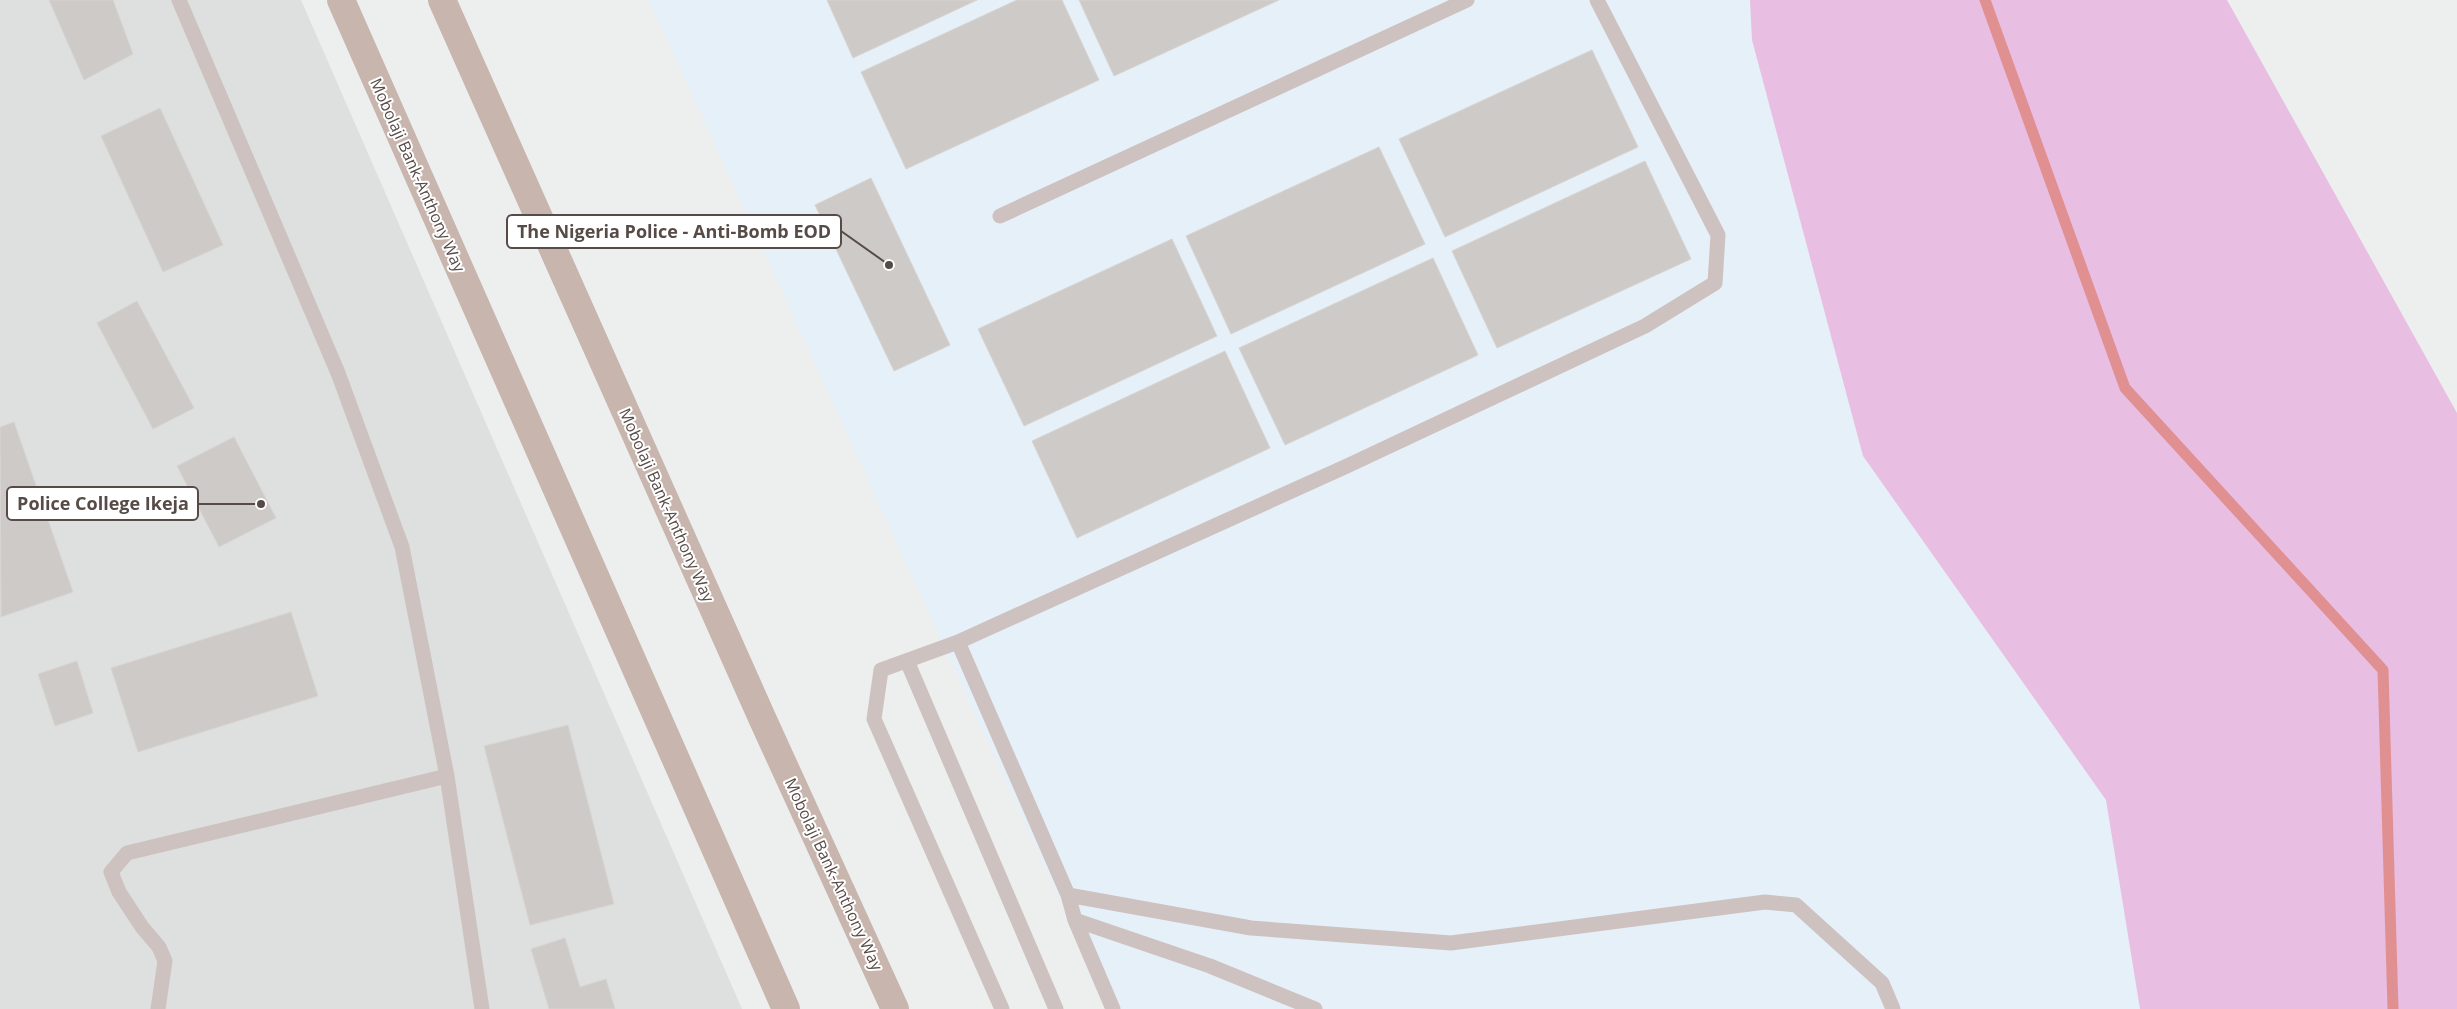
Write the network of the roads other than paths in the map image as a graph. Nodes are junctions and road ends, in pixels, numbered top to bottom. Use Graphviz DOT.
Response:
graph roads {
  1 [pos="179,0"];
  2 [pos="341,0"];
  3 [pos="442,0"];
  4 [pos="1467,0"];
  5 [pos="1597,0"];
  6 [pos="1000,216"];
  7 [pos="958,642"];
  8 [pos="906,661"];
  9 [pos="447,776"];
  10 [pos="1068,895"];
  11 [pos="1075,920"];
  12 [pos="158,1009"];
  13 [pos="482,1009"];
  14 [pos="786,1009"];
  15 [pos="895,1009"];
  16 [pos="1002,1009"];
  17 [pos="1056,1009"];
  18 [pos="1114,1009"];
  19 [pos="1315,1009"];
  20 [pos="1894,1009"];
  1 -- 9 [label="lane"];
  2 -- 14 [label="main road, Mobolaji Bank-Anthony Way"];
  3 -- 15 [label="main road, Mobolaji Bank-Anthony Way"];
  4 -- 6 [label="lane"];
  5 -- 7 [label="lane"];
  7 -- 8 [label="lane"];
  7 -- 10 [label="lane"];
  8 -- 16 [label="lane"];
  8 -- 17 [label="lane"];
  9 -- 12 [label="lane"];
  9 -- 13 [label="lane"];
  10 -- 11 [label="lane"];
  10 -- 20 [label="lane"];
  11 -- 18 [label="lane"];
  11 -- 19 [label="lane"];
}
